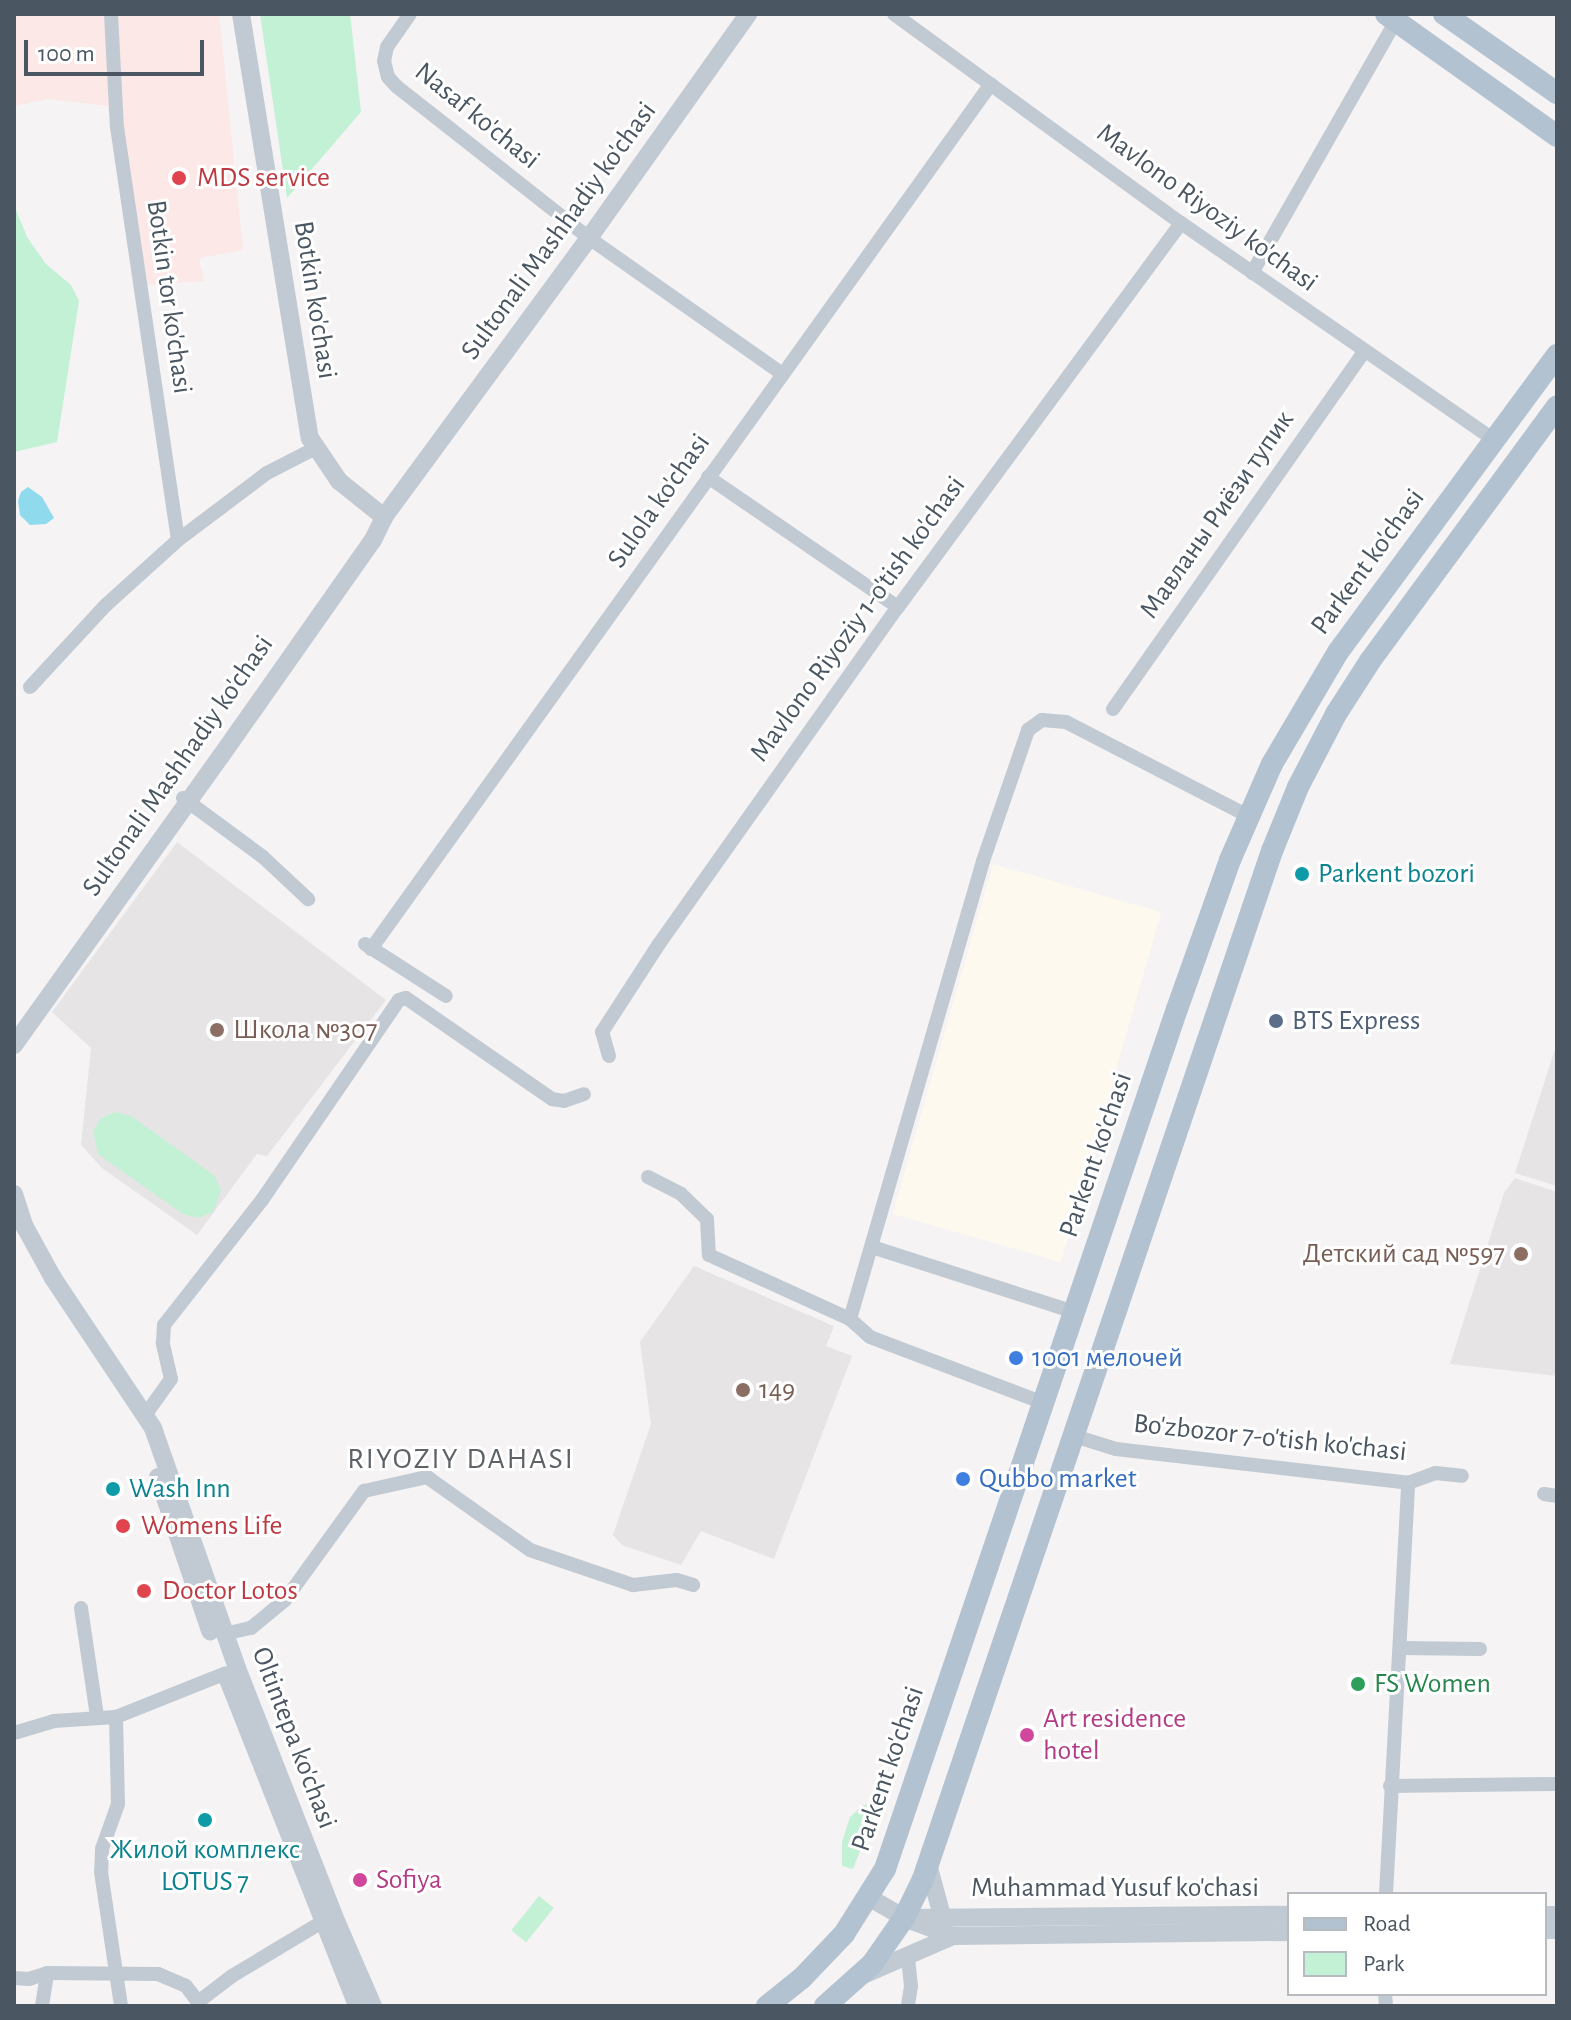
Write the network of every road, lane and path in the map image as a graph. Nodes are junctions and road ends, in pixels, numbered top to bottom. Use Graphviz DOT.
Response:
graph roads {
  1 [pos="111,14"];
  2 [pos="241,14"];
  3 [pos="410,14"];
  4 [pos="748,14"];
  5 [pos="894,14"];
  6 [pos="1444,14"];
  7 [pos="1391,17"];
  8 [pos="991,84"];
  9 [pos="1557,93"];
  10 [pos="1557,136"];
  11 [pos="1181,223"];
  12 [pos="589,238"];
  13 [pos="1252,273"];
  14 [pos="1364,352"];
  15 [pos="1557,355"];
  16 [pos="781,373"];
  17 [pos="1557,406"];
  18 [pos="1494,440"];
  19 [pos="314,449"];
  20 [pos="708,477"];
  21 [pos="384,517"];
  22 [pos="178,540"];
  23 [pos="898,607"];
  24 [pos="30,687"];
  25 [pos="1113,709"];
  26 [pos="185,800"];
  27 [pos="1248,816"];
  28 [pos="308,899"];
  29 [pos="446,996"];
  30 [pos="14,1032"];
  31 [pos="14,1045"];
  32 [pos="609,1056"];
  33 [pos="584,1094"];
  34 [pos="648,1177"];
  35 [pos="14,1194"];
  36 [pos="14,1226"];
  37 [pos="872,1247"];
  38 [pos="1074,1312"];
  39 [pos="850,1319"];
  40 [pos="102,1359"];
  41 [pos="1044,1403"];
  42 [pos="139,1410"];
  43 [pos="1074,1436"];
  44 [pos="1462,1476"];
  45 [pos="1408,1483"];
  46 [pos="693,1585"];
  47 [pos="81,1608"];
  48 [pos="218,1635"];
  49 [pos="1401,1648"];
  50 [pos="1480,1649"];
  51 [pos="226,1673"];
  52 [pos="97,1716"];
  53 [pos="116,1717"];
  54 [pos="14,1733"];
  55 [pos="1557,1784"];
  56 [pos="1390,1786"];
  57 [pos="928,1864"];
  58 [pos="1386,1892"];
  59 [pos="870,1898"];
  60 [pos="1287,1915"];
  61 [pos="942,1916"];
  62 [pos="904,1918"];
  63 [pos="328,1919"];
  64 [pos="1287,1932"];
  65 [pos="953,1936"];
  66 [pos="908,1958"];
  67 [pos="47,1973"];
  68 [pos="114,1973"];
  69 [pos="863,1975"];
  70 [pos="14,1978"];
  71 [pos="357,1993"];
  72 [pos="42,2006"];
  73 [pos="121,2006"];
  74 [pos="373,2006"];
  75 [pos="767,2006"];
  76 [pos="825,2006"];
  77 [pos="908,2006"];
  1 -- 22 [label="street, Botkin tor ko'chasi"];
  2 -- 19 [label="street, Botkin ko'chasi"];
  3 -- 12 [label="street, Nasaf ko'chasi"];
  4 -- 12 [label="street, Sultonali Mashhadiy ko'chasi"];
  5 -- 8 [label="street, Mavlono Riyoziy ko'chasi"];
  6 -- 9 [label="main road"];
  7 -- 10 [label="main road"];
  7 -- 13 [label="street"];
  8 -- 11 [label="street, Mavlono Riyoziy ko'chasi"];
  8 -- 16 [label="street, Sulola ko'chasi"];
  11 -- 13 [label="street, Mavlono Riyoziy ko'chasi"];
  11 -- 23 [label="street, Mavlono Riyoziy 1-o'tish ko'chasi"];
  12 -- 16 [label="street, Nasaf ko'chasi"];
  12 -- 21 [label="street, Sultonali Mashhadiy ko'chasi"];
  13 -- 14 [label="street, Mavlono Riyoziy ko'chasi"];
  14 -- 18 [label="street, Mavlono Riyoziy ko'chasi"];
  14 -- 25 [label="street, Мавланы Риёзи тупик"];
  15 -- 18 [label="main road, Parkent ko'chasi"];
  16 -- 20 [label="street, Sulola ko'chasi"];
  17 -- 43 [label="main road, Parkent ko'chasi"];
  18 -- 27 [label="main road, Parkent ko'chasi"];
  19 -- 21 [label="street, Botkin ko'chasi"];
  19 -- 22 [label="street"];
  20 -- 23 [label="street"];
  20 -- 29 [label="street, Sulola ko'chasi"];
  21 -- 26 [label="street, Sultonali Mashhadiy ko'chasi"];
  22 -- 24 [label="street"];
  23 -- 32 [label="street, Mavlono Riyoziy 1-o'tish ko'chasi"];
  26 -- 28 [label="street"];
  26 -- 30 [label="street, Sultonali Mashhadiy ko'chasi"];
  26 -- 31 [label="street, Sultonali Mashhadiy ko'chasi"];
  27 -- 37 [label="street"];
  27 -- 38 [label="main road, Parkent ko'chasi"];
  33 -- 42 [label="street"];
  34 -- 39 [label="street"];
  35 -- 40 [label="street, Oltintepa ko'chasi"];
  36 -- 40 [label="street, Oltintepa ko'chasi"];
  37 -- 38 [label="street"];
  37 -- 39 [label="street"];
  38 -- 41 [label="main road, Parkent ko'chasi"];
  39 -- 41 [label="street"];
  40 -- 42 [label="street, Oltintepa ko'chasi"];
  41 -- 59 [label="main road, Parkent ko'chasi"];
  42 -- 48 [label="street, Oltintepa ko'chasi"];
  43 -- 45 [label="street, Bo'zbozor 7-o'tish ko'chasi"];
  43 -- 57 [label="main road, Parkent ko'chasi"];
  44 -- 45 [label="street, Bo'zbozor 7-o'tish ko'chasi"];
  45 -- 49 [label="street"];
  46 -- 48 [label="street"];
  47 -- 52 [label="street"];
  48 -- 51 [label="street, Oltintepa ko'chasi"];
  48 -- 63 [label="street, Oltintepa ko'chasi"];
  49 -- 50 [label="street"];
  49 -- 56 [label="street"];
  51 -- 53 [label="street"];
  51 -- 63 [label="street, Oltintepa ko'chasi"];
  52 -- 53 [label="street"];
  52 -- 54 [label="street"];
  53 -- 68 [label="street"];
  55 -- 56 [label="street"];
  56 -- 58 [label="street"];
  57 -- 61 [label="street, Muhammad Yusuf ko'chasi"];
  57 -- 62 [label="main road, Parkent ko'chasi"];
  59 -- 62 [label="street, Muhammad Yusuf ko'chasi"];
  59 -- 75 [label="main road, Parkent ko'chasi"];
  60 -- 61 [label="street, Muhammad Yusuf ko'chasi"];
  61 -- 62 [label="street, Muhammad Yusuf ko'chasi"];
  62 -- 65 [label="street, Muhammad Yusuf ko'chasi"];
  62 -- 66 [label="street"];
  62 -- 69 [label="main road, Parkent ko'chasi"];
  63 -- 68 [label="street"];
  63 -- 71 [label="street, Oltintepa ko'chasi"];
  64 -- 65 [label="street, Muhammad Yusuf ko'chasi"];
  65 -- 66 [label="street, Muhammad Yusuf ko'chasi"];
  66 -- 69 [label="street, Muhammad Yusuf ko'chasi"];
  66 -- 77 [label="street"];
  67 -- 68 [label="street"];
  67 -- 70 [label="street"];
  67 -- 72 [label="street"];
  68 -- 73 [label="street"];
  69 -- 76 [label="main road, Parkent ko'chasi"];
  71 -- 74 [label="street, Oltintepa ko'chasi"];
}
